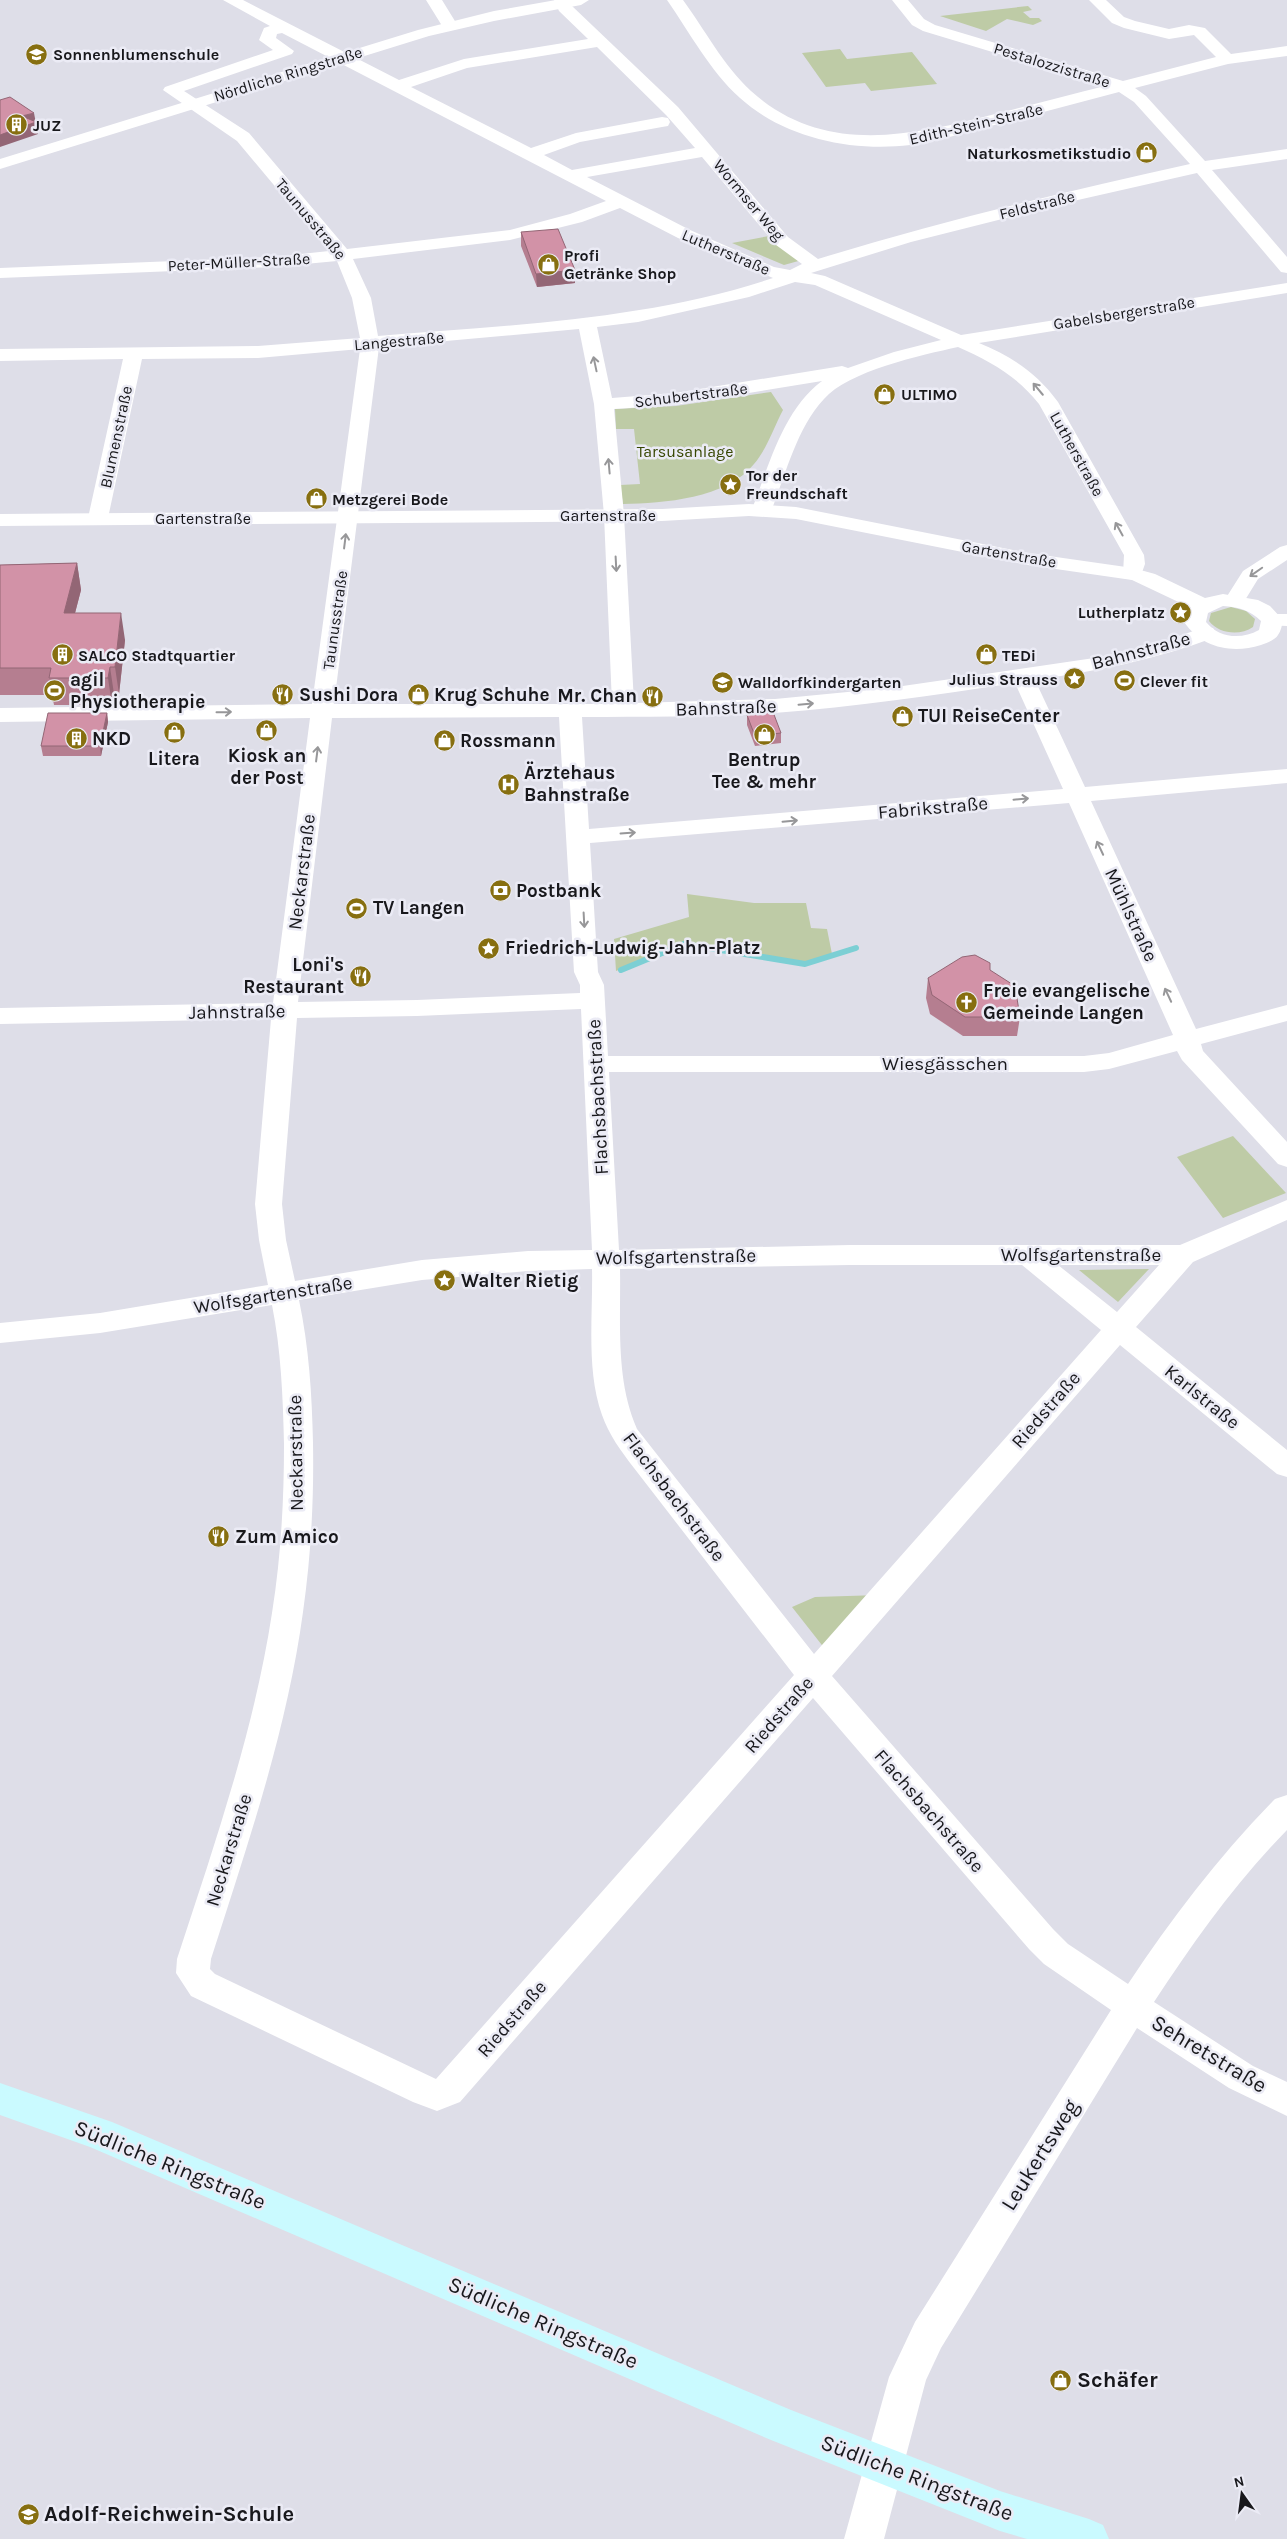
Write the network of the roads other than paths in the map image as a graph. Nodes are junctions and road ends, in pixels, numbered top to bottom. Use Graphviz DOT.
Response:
graph roads {
  1 [pos="231,0"];
  2 [pos="434,0"];
  3 [pos="581,0"];
  4 [pos="675,0"];
  5 [pos="900,0"];
  6 [pos="1097,0"];
  7 [pos="563,1"];
  8 [pos="450,26"];
  9 [pos="284,27"];
  10 [pos="601,42"];
  11 [pos="1287,51"];
  12 [pos="342,57"];
  13 [pos="1227,58"];
  14 [pos="397,86"];
  15 [pos="1123,88"];
  16 [pos="191,104"];
  17 [pos="662,122"];
  18 [pos="708,151"];
  19 [pos="531,154"];
  20 [pos="1287,154"];
  21 [pos="0,164"];
  22 [pos="1201,167"];
  23 [pos="571,175"];
  24 [pos="621,201"];
  25 [pos="342,255"];
  26 [pos="815,266"];
  27 [pos="1287,268"];
  28 [pos="0,273"];
  29 [pos="792,276"];
  30 [pos="1287,288"];
  31 [pos="587,323"];
  32 [pos="961,341"];
  33 [pos="370,344"];
  34 [pos="0,355"];
  35 [pos="133,355"];
  36 [pos="860,369"];
  37 [pos="779,383"];
  38 [pos="604,404"];
  39 [pos="803,415"];
  40 [pos="762,510"];
  41 [pos="614,515"];
  42 [pos="349,516"];
  43 [pos="98,518"];
  44 [pos="0,520"];
  45 [pos="1287,551"];
  46 [pos="1132,574"];
  47 [pos="1235,601"];
  48 [pos="1204,606"];
  49 [pos="1279,628"];
  50 [pos="1205,633"];
  51 [pos="1023,676"];
  52 [pos="570,710"];
  53 [pos="322,711"];
  54 [pos="622,711"];
  55 [pos="0,715"];
  56 [pos="1287,776"];
  57 [pos="1076,794"];
  58 [pos="579,837"];
  59 [pos="593,1000"];
  60 [pos="285,1011"];
  61 [pos="1287,1013"];
  62 [pos="0,1016"];
  63 [pos="1187,1040"];
  64 [pos="596,1064"];
  65 [pos="1287,1158"];
  66 [pos="1287,1209"];
  67 [pos="1183,1255"];
  68 [pos="1029,1256"];
  69 [pos="606,1258"];
  70 [pos="284,1293"];
  71 [pos="1117,1328"];
  72 [pos="0,1333"];
  73 [pos="1287,1466"];
  74 [pos="813,1676"];
  75 [pos="1287,1809"];
  76 [pos="1132,2006"];
  77 [pos="437,2095"];
  78 [pos="0,2099"];
  79 [pos="1287,2100"];
  80 [pos="884,2466"];
  81 [pos="864,2539"];
  82 [pos="1089,2539"];
  1 -- 9 [label="street, Lutherstraße"];
  2 -- 8 [label="street"];
  3 -- 7 [label="street, Nördliche Ringstraße"];
  4 -- 15 [label="street, Edith-Stein-Straße"];
  5 -- 15 [label="street, Pestalozzistraße"];
  6 -- 13 [label="street"];
  7 -- 8 [label="street, Nördliche Ringstraße"];
  7 -- 10 [label="street, Wormser Weg"];
  8 -- 12 [label="street, Nördliche Ringstraße"];
  9 -- 12 [label="street, Lutherstraße"];
  9 -- 16 [label="street, Taunusstraße"];
  10 -- 14 [label="street"];
  10 -- 18 [label="street, Wormser Weg"];
  11 -- 13 [label="street, Edith-Stein-Straße"];
  12 -- 14 [label="street, Lutherstraße"];
  12 -- 16 [label="street, Nördliche Ringstraße"];
  13 -- 15 [label="street, Edith-Stein-Straße"];
  14 -- 19 [label="street, Lutherstraße"];
  15 -- 22 [label="street, Pestalozzistraße"];
  16 -- 21 [label="street, Nördliche Ringstraße"];
  16 -- 25 [label="street, Taunusstraße"];
  17 -- 19 [label="street"];
  18 -- 23 [label="street, Wormser Weg"];
  18 -- 26 [label="street, Wormser Weg"];
  19 -- 23 [label="street, Lutherstraße"];
  20 -- 22 [label="street, Feldstraße"];
  22 -- 26 [label="street, Feldstraße"];
  22 -- 27 [label="street, Pestalozzistraße"];
  23 -- 24 [label="street, Lutherstraße"];
  24 -- 25 [label="street, Peter-Müller-Straße"];
  24 -- 29 [label="street, Lutherstraße"];
  25 -- 28 [label="street, Peter-Müller-Straße"];
  25 -- 33 [label="street, Taunusstraße"];
  26 -- 29 [label="street, Feldstraße"];
  29 -- 31 [label="street, Langestraße"];
  29 -- 32 [label="street, Lutherstraße"];
  30 -- 32 [label="street, Gabelsbergerstraße"];
  31 -- 33 [label="street, Langestraße"];
  38 -- 31 [label="street, one-way"];
  32 -- 36 [label="street, Gabelsbergerstraße"];
  46 -- 32 [label="street, Lutherstraße, one-way"];
  33 -- 35 [label="street, Langestraße"];
  33 -- 42 [label="street, Taunusstraße"];
  34 -- 35 [label="street, Langestraße"];
  35 -- 43 [label="street, Blumenstraße"];
  36 -- 37 [label="street, Schubertstraße"];
  36 -- 39 [label="street"];
  37 -- 38 [label="street, Schubertstraße"];
  37 -- 39 [label="street"];
  41 -- 38 [label="street, one-way"];
  39 -- 40 [label="street"];
  40 -- 41 [label="street, Gartenstraße"];
  40 -- 46 [label="street, Gartenstraße"];
  41 -- 42 [label="street, Gartenstraße"];
  41 -- 54 [label="street, one-way"];
  42 -- 43 [label="street, Gartenstraße"];
  53 -- 42 [label="street, Taunusstraße, one-way"];
  43 -- 44 [label="street, Gartenstraße"];
  45 -- 47 [label="street, one-way"];
  46 -- 48 [label="street, Gartenstraße"];
  47 -- 48 [label="street"];
  47 -- 49 [label="street"];
  48 -- 50 [label="street"];
  49 -- 50 [label="street"];
  50 -- 51 [label="street, Bahnstraße"];
  54 -- 51 [label="street, Bahnstraße, one-way"];
  51 -- 57 [label="street, Mühlstraße"];
  52 -- 53 [label="street, Bahnstraße"];
  52 -- 54 [label="street, Bahnstraße"];
  52 -- 58 [label="street, Flachsbachstraße"];
  55 -- 53 [label="street, Bahnstraße, one-way"];
  60 -- 53 [label="street, Neckarstraße, one-way"];
  56 -- 57 [label="street, Fabrikstraße"];
  58 -- 57 [label="street, Fabrikstraße, one-way"];
  63 -- 57 [label="street, Mühlstraße, one-way"];
  58 -- 59 [label="street, Flachsbachstraße, one-way"];
  59 -- 60 [label="street, Jahnstraße"];
  59 -- 64 [label="street, Flachsbachstraße"];
  60 -- 62 [label="street, Jahnstraße"];
  60 -- 70 [label="street, Neckarstraße"];
  61 -- 63 [label="street, Wiesgässchen"];
  63 -- 64 [label="street, Wiesgässchen"];
  63 -- 65 [label="street, Mühlstraße"];
  64 -- 69 [label="street, Flachsbachstraße"];
  66 -- 67 [label="street, Wolfsgartenstraße"];
  67 -- 68 [label="street, Wolfsgartenstraße"];
  67 -- 71 [label="street"];
  68 -- 69 [label="street, Wolfsgartenstraße"];
  68 -- 71 [label="street, Karlstraße"];
  69 -- 70 [label="street, Wolfsgartenstraße"];
  69 -- 74 [label="street, Flachsbachstraße"];
  70 -- 72 [label="street, Wolfsgartenstraße"];
  70 -- 77 [label="street, Neckarstraße"];
  71 -- 73 [label="street, Karlstraße"];
  71 -- 74 [label="street, Riedstraße"];
  74 -- 76 [label="street, Flachsbachstraße"];
  74 -- 77 [label="street, Riedstraße"];
  75 -- 76 [label="street, Leukertsweg"];
  76 -- 79 [label="street, Sehretstraße"];
  76 -- 80 [label="street, Leukertsweg"];
  78 -- 80 [label="main road, Südliche Ringstraße"];
  80 -- 81 [label="street, Leukertsweg"];
  80 -- 82 [label="main road, Südliche Ringstraße"];
}
